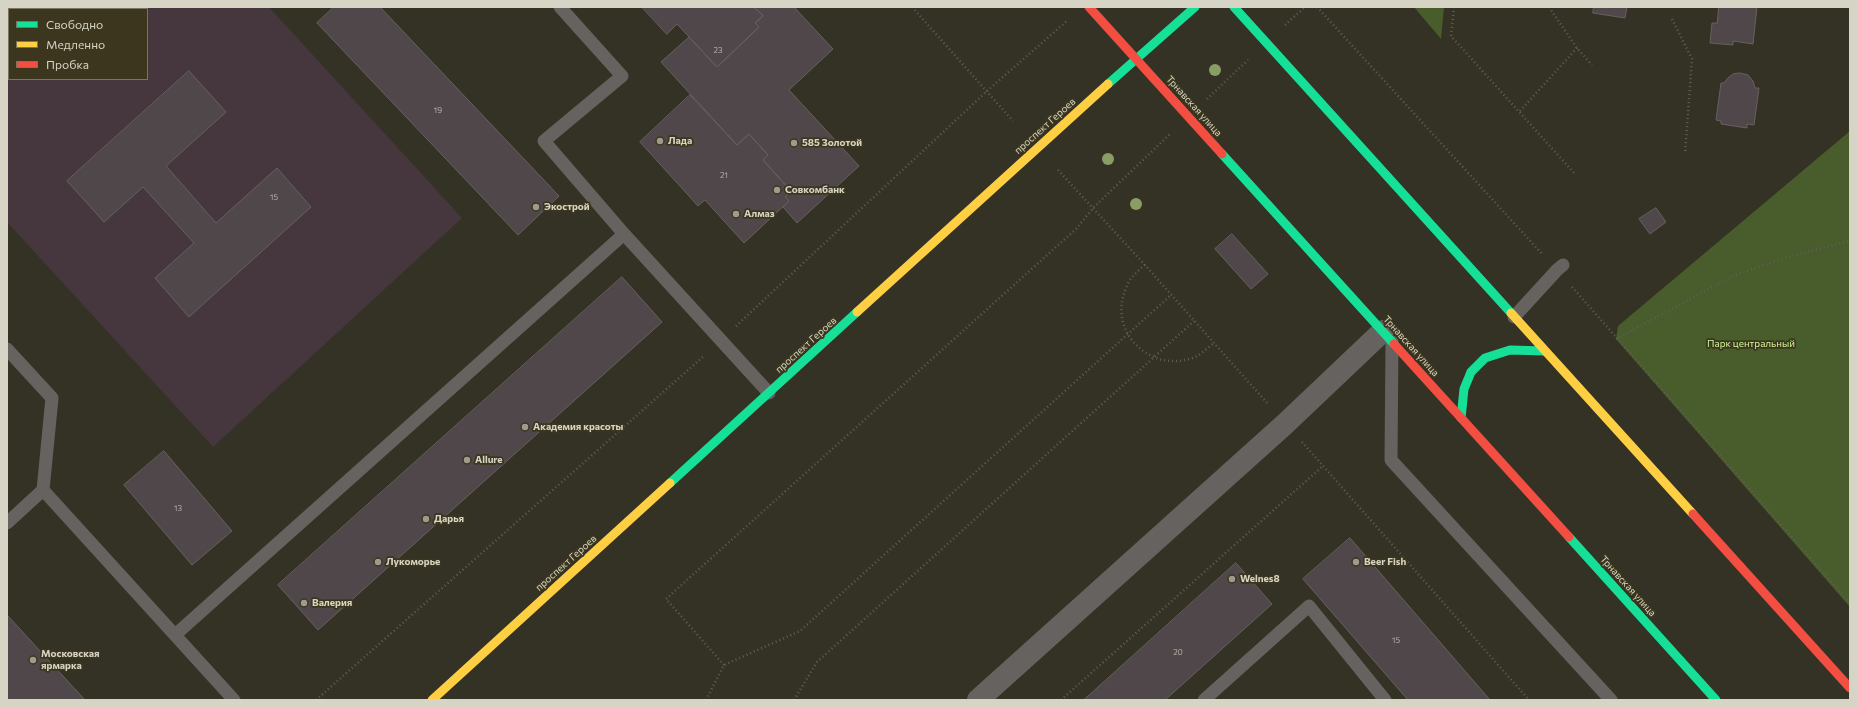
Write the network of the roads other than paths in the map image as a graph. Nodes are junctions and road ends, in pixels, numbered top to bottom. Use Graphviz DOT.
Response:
graph roads {
  1 [pos="560,7"];
  2 [pos="1089,7"];
  3 [pos="1195,7"];
  4 [pos="1234,7"];
  5 [pos="1136,58"];
  6 [pos="624,234"];
  7 [pos="1560,267"];
  8 [pos="1514,317"];
  9 [pos="1388,337"];
  10 [pos="7,349"];
  11 [pos="1544,350"];
  12 [pos="769,393"];
  13 [pos="1462,418"];
  14 [pos="43,490"];
  15 [pos="7,523"];
  16 [pos="175,635"];
  17 [pos="1850,688"];
  18 [pos="234,700"];
  19 [pos="432,700"];
  20 [pos="978,700"];
  21 [pos="1204,700"];
  22 [pos="1385,700"];
  23 [pos="1611,700"];
  24 [pos="1716,700"];
  1 -- 6 [label="lane"];
  2 -- 5 [label="main road, Трнавская улица"];
  3 -- 5 [label="main road, проспект Героев"];
  4 -- 8 [label="main road"];
  5 -- 9 [label="main road, Трнавская улица"];
  5 -- 12 [label="main road, проспект Героев"];
  6 -- 12 [label="lane"];
  6 -- 16 [label="lane"];
  7 -- 8 [label="lane"];
  8 -- 11 [label="main road"];
  9 -- 13 [label="main road, Трнавская улица"];
  9 -- 20 [label="street"];
  9 -- 23 [label="lane"];
  10 -- 14 [label="lane"];
  11 -- 13 [label="main road"];
  11 -- 17 [label="main road"];
  12 -- 19 [label="main road, проспект Героев"];
  13 -- 24 [label="main road, Трнавская улица"];
  14 -- 15 [label="lane"];
  14 -- 16 [label="lane"];
  16 -- 18 [label="lane"];
  21 -- 22 [label="lane"];
}
